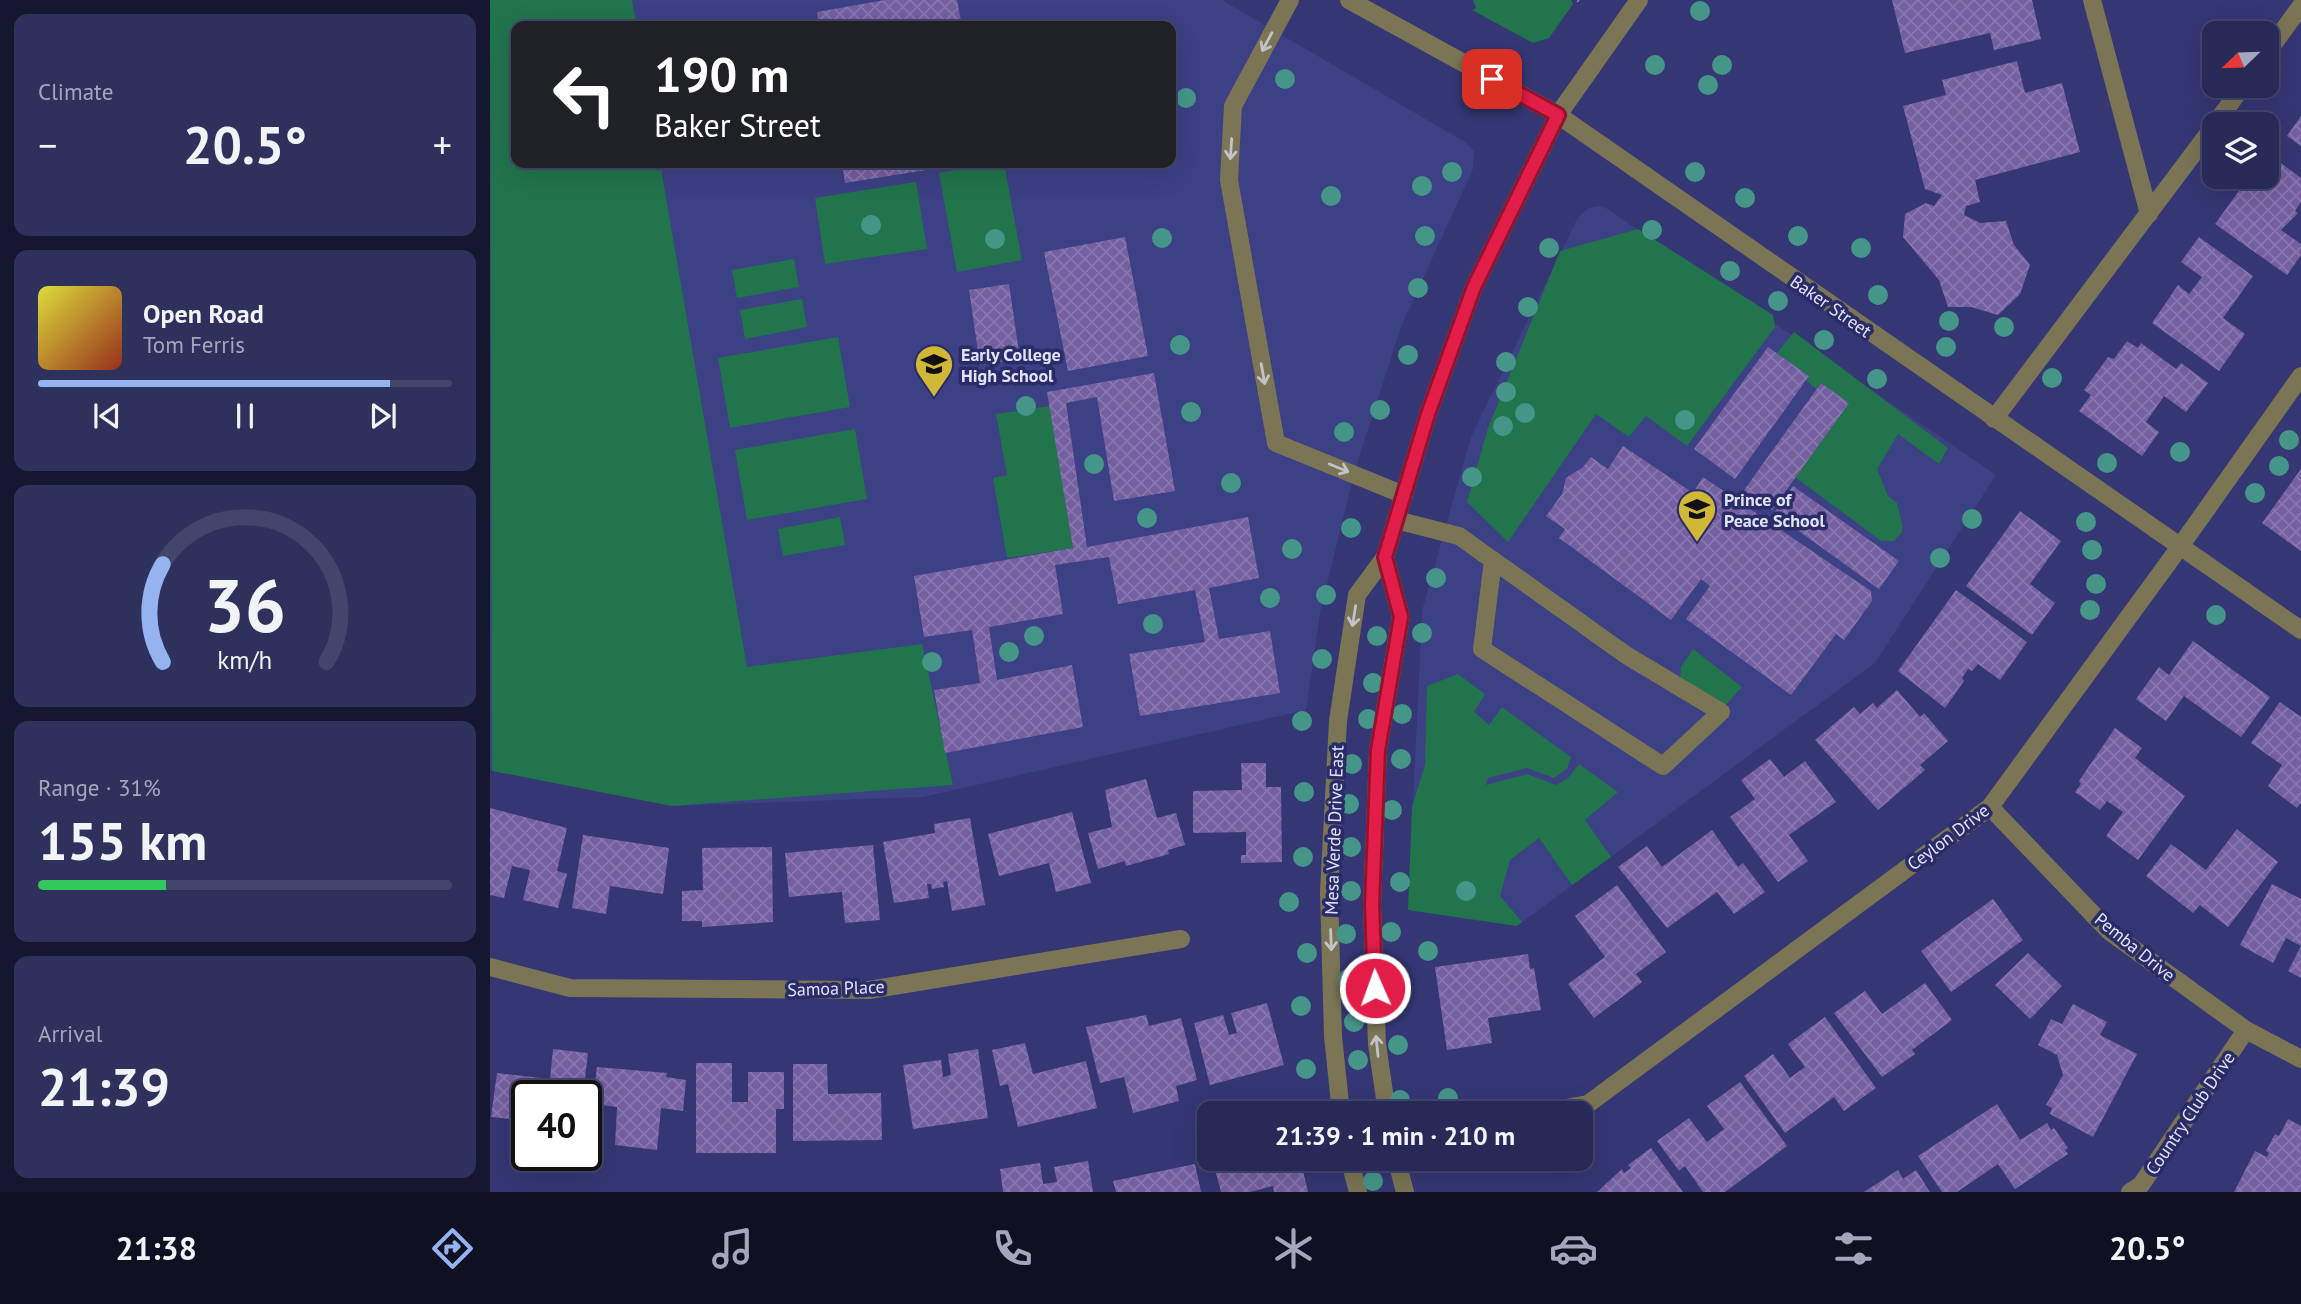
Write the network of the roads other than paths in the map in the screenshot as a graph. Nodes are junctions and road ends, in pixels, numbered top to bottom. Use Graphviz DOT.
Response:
graph roads {
  1 [pos="1290,0"];
  2 [pos="1349,0"];
  3 [pos="1639,0"];
  4 [pos="2092,0"];
  5 [pos="2301,6"];
  6 [pos="2279,36"];
  7 [pos="1558,115"];
  8 [pos="2202,141"];
  9 [pos="2149,214"];
  10 [pos="2301,376"];
  11 [pos="1994,419"];
  12 [pos="1404,495"];
  13 [pos="1396,520"];
  14 [pos="2179,548"];
  15 [pos="1385,557"];
  16 [pos="1493,560"];
  17 [pos="2301,631"];
  18 [pos="1990,807"];
  19 [pos="1181,939"];
  20 [pos="490,967"];
  21 [pos="2246,1030"];
  22 [pos="2301,1059"];
  23 [pos="1340,1101"];
  24 [pos="1385,1101"];
  25 [pos="1592,1101"];
  26 [pos="1352,1171"];
  27 [pos="1399,1171"];
  28 [pos="1357,1192"];
  29 [pos="1405,1192"];
  30 [pos="2130,1192"];
  1 -- 12 [label="street, one-way"];
  2 -- 7 [label="street, Baker Street"];
  3 -- 7 [label="street, Mesa Verde Drive East"];
  4 -- 9 [label="street"];
  5 -- 6 [label="street"];
  7 -- 11 [label="street, Baker Street"];
  7 -- 12 [label="street, Mesa Verde Drive East"];
  8 -- 9 [label="street"];
  9 -- 11 [label="street"];
  10 -- 14 [label="street, Ceylon Drive"];
  11 -- 14 [label="street, Baker Street"];
  12 -- 13 [label="street, Mesa Verde Drive East"];
  13 -- 15 [label="street, Mesa Verde Drive East"];
  13 -- 16 [label="street"];
  14 -- 17 [label="street, Baker Street"];
  14 -- 18 [label="street, Ceylon Drive"];
  15 -- 23 [label="street, Mesa Verde Drive East, one-way"];
  24 -- 15 [label="street, one-way"];
  16 -- 16 [label="street"];
  18 -- 21 [label="street, Pemba Drive"];
  18 -- 25 [label="street, Ceylon Drive"];
  19 -- 20 [label="street, Samoa Place"];
  21 -- 22 [label="street, Pemba Drive"];
  21 -- 30 [label="street, Country Club Drive"];
  26 -- 28 [label="street"];
  27 -- 29 [label="street"];
}
